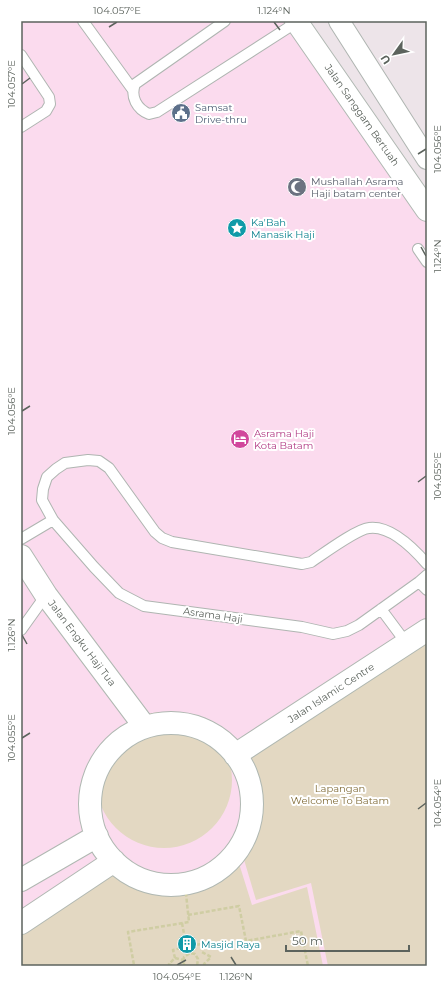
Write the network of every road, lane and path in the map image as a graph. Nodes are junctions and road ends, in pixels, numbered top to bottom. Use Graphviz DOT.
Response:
graph roads {
  1 [pos="83,21"];
  2 [pos="225,21"];
  3 [pos="339,21"];
  4 [pos="297,22"];
  5 [pos="21,55"];
  6 [pos="133,90"];
  7 [pos="21,127"];
  8 [pos="427,159"];
  9 [pos="427,210"];
  10 [pos="418,249"];
  11 [pos="427,262"];
  12 [pos="53,520"];
  13 [pos="21,539"];
  14 [pos="21,556"];
  15 [pos="427,564"];
  16 [pos="423,579"];
  17 [pos="427,590"];
  18 [pos="46,595"];
  19 [pos="381,609"];
  20 [pos="21,630"];
  21 [pos="427,630"];
  22 [pos="407,644"];
  23 [pos="145,727"];
  24 [pos="235,755"];
  25 [pos="97,836"];
  26 [pos="114,861"];
  27 [pos="21,880"];
  28 [pos="185,884"];
  29 [pos="188,915"];
  30 [pos="21,923"];
  31 [pos="182,923"];
  32 [pos="185,939"];
  33 [pos="191,946"];
  34 [pos="191,953"];
  35 [pos="174,958"];
  36 [pos="183,960"];
  37 [pos="198,962"];
  38 [pos="205,965"];
  39 [pos="129,966"];
  40 [pos="172,966"];
  41 [pos="185,966"];
  42 [pos="197,966"];
  43 [pos="308,966"];
  1 -- 6 [label="lane"];
  2 -- 6 [label="lane"];
  3 -- 8 [label="street"];
  4 -- 6 [label="lane"];
  4 -- 9 [label="street, Jalan Sanggam Bertuah"];
  5 -- 7 [label="lane"];
  10 -- 11 [label="lane"];
  12 -- 13 [label="lane"];
  12 -- 15 [label="lane, Asrama Haji"];
  12 -- 19 [label="lane, Asrama Haji"];
  14 -- 18 [label="street, Jalan Engku Haji Tua"];
  16 -- 17 [label="lane"];
  16 -- 19 [label="lane, Asrama Haji"];
  18 -- 20 [label="lane"];
  18 -- 23 [label="street, Jalan Engku Haji Tua"];
  19 -- 22 [label="lane"];
  21 -- 22 [label="street, Jalan Islamic Centre"];
  22 -- 24 [label="street, Jalan Islamic Centre"];
  23 -- 24 [label="street"];
  23 -- 25 [label="street"];
  24 -- 28 [label="street"];
  25 -- 26 [label="street"];
  25 -- 27 [label="street"];
  26 -- 28 [label="street"];
  26 -- 30 [label="street"];
  28 -- 29 [label="path"];
  29 -- 31 [label="path"];
  29 -- 43 [label="path"];
  31 -- 32 [label="path"];
  31 -- 39 [label="path"];
  32 -- 33 [label="path"];
  32 -- 35 [label="path"];
  33 -- 34 [label="path"];
  33 -- 38 [label="path"];
  34 -- 36 [label="path"];
  34 -- 37 [label="path"];
  35 -- 36 [label="path"];
  35 -- 40 [label="path"];
  36 -- 41 [label="path"];
  37 -- 38 [label="path"];
  37 -- 42 [label="path"];
}
